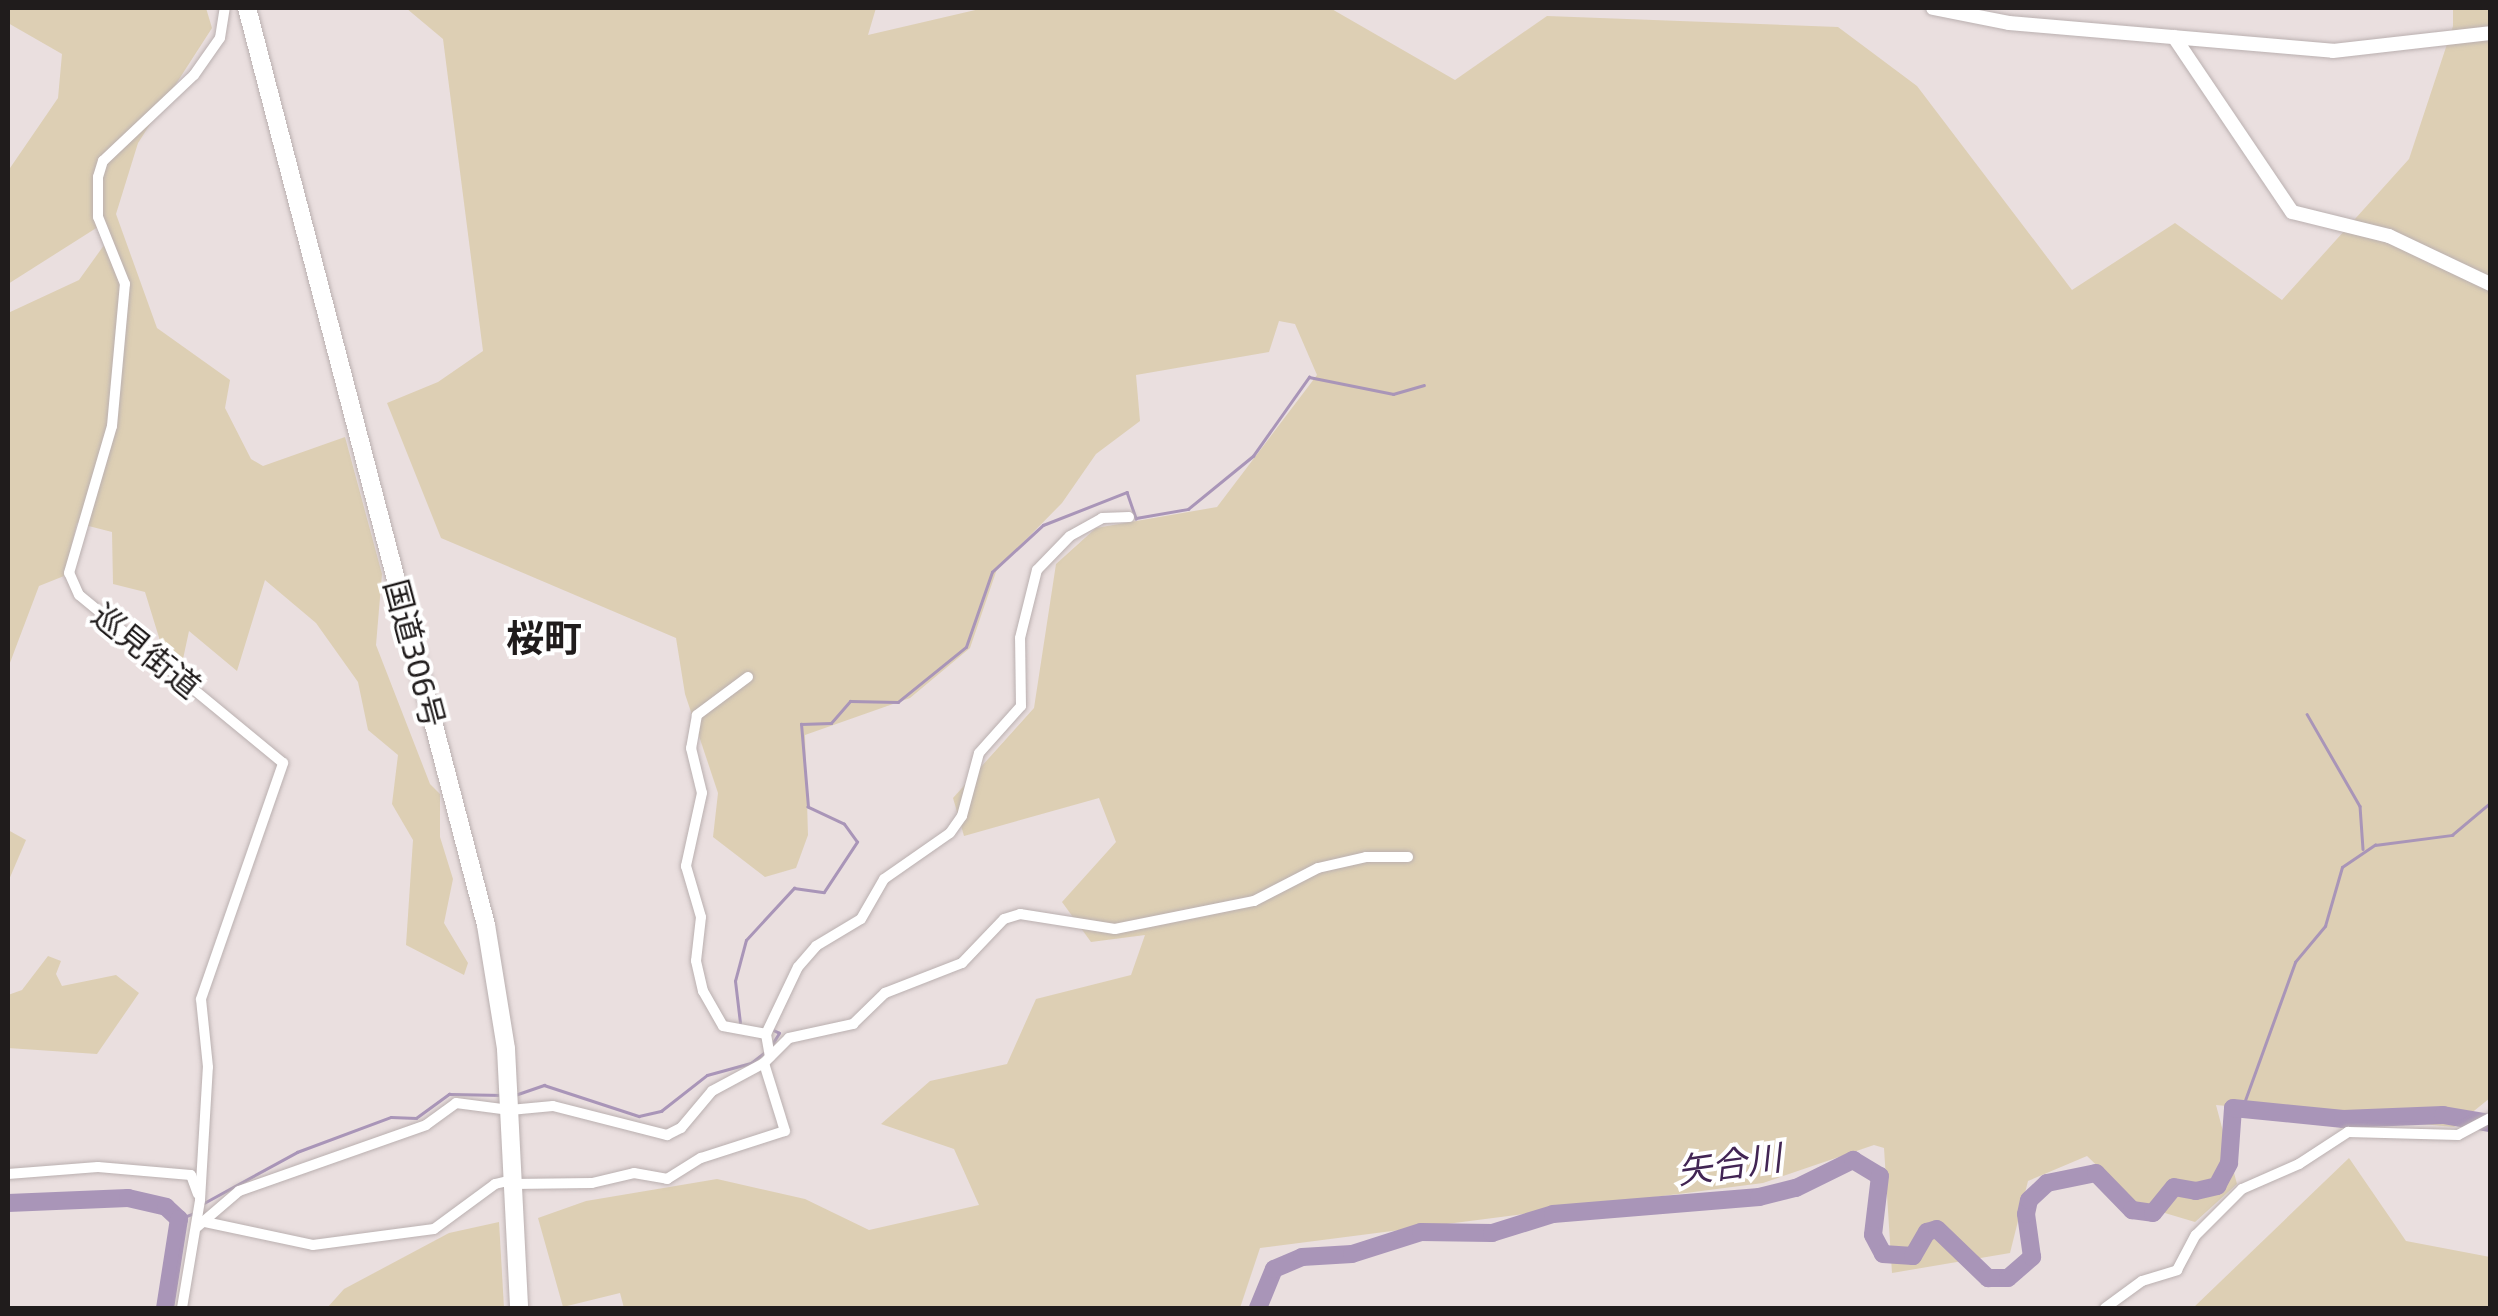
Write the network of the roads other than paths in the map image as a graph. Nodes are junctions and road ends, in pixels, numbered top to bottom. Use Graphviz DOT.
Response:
graph roads {
  1 [pos="1933,8"];
  2 [pos="248,12"];
  3 [pos="226,13"];
  4 [pos="2490,32"];
  5 [pos="2174,37"];
  6 [pos="2490,284"];
  7 [pos="1130,517"];
  8 [pos="748,678"];
  9 [pos="1408,857"];
  10 [pos="768,1044"];
  11 [pos="510,1100"];
  12 [pos="2490,1118"];
  13 [pos="8,1174"];
  14 [pos="513,1182"];
  15 [pos="200,1198"];
  16 [pos="200,1223"];
  17 [pos="182,1308"];
  18 [pos="519,1308"];
  19 [pos="2104,1308"];
  1 -- 5 [label="main road"];
  2 -- 3 [label="street"];
  2 -- 11 [label="highway, 国道306号"];
  3 -- 15 [label="street, 巡見街道"];
  4 -- 5 [label="main road"];
  5 -- 6 [label="main road"];
  7 -- 10 [label="street"];
  8 -- 10 [label="street"];
  9 -- 10 [label="street"];
  10 -- 11 [label="street"];
  10 -- 14 [label="street"];
  11 -- 14 [label="highway, 国道306号"];
  11 -- 16 [label="street"];
  12 -- 19 [label="street"];
  13 -- 15 [label="street"];
  14 -- 16 [label="street"];
  14 -- 18 [label="highway, 国道306号"];
  15 -- 16 [label="street, 巡見街道"];
  16 -- 17 [label="street, 巡見街道"];
}
